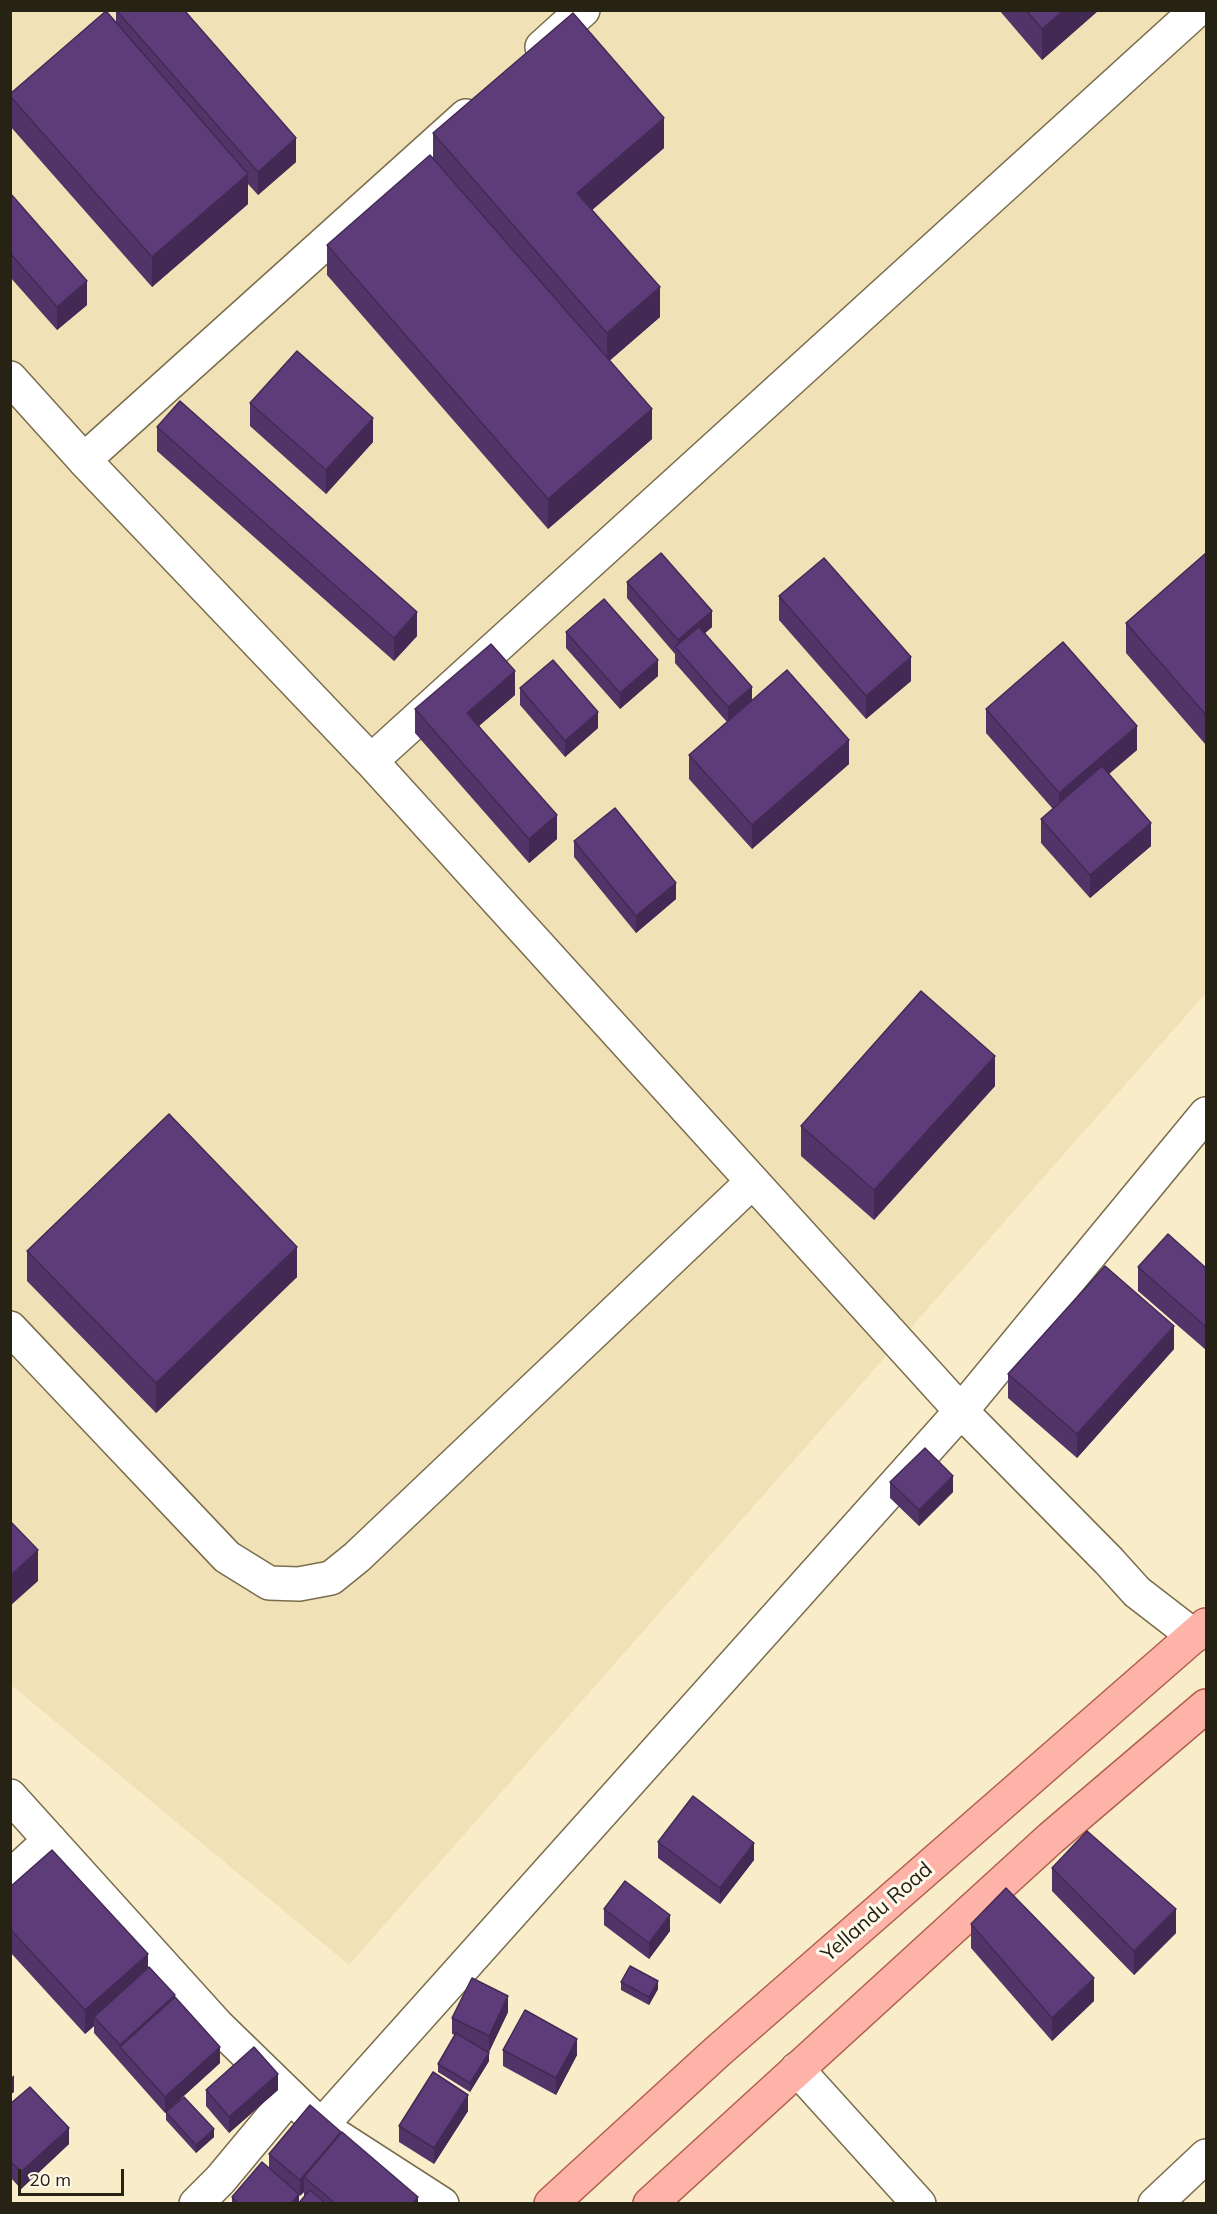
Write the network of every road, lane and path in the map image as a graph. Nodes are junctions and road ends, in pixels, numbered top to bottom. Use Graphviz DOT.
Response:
graph roads {
  1 [pos="1197,10"];
  2 [pos="572,14"];
  3 [pos="518,68"];
  4 [pos="492,92"];
  5 [pos="10,378"];
  6 [pos="84,460"];
  7 [pos="371,761"];
  8 [pos="1206,1114"];
  9 [pos="752,1182"];
  10 [pos="10,1328"];
  11 [pos="961,1411"];
  12 [pos="1200,1631"];
  13 [pos="1206,1706"];
  14 [pos="10,1796"];
  15 [pos="50,1840"];
  16 [pos="10,1876"];
  17 [pos="797,2069"];
  18 [pos="290,2096"];
  19 [pos="321,2126"];
  20 [pos="1206,2156"];
  21 [pos="196,2204"];
  22 [pos="442,2204"];
  23 [pos="551,2204"];
  24 [pos="650,2204"];
  25 [pos="919,2204"];
  26 [pos="1155,2204"];
  1 -- 7 [label="street"];
  2 -- 3 [label="street"];
  4 -- 6 [label="street"];
  5 -- 6 [label="street"];
  6 -- 7 [label="street"];
  7 -- 9 [label="street"];
  8 -- 11 [label="street"];
  9 -- 10 [label="street"];
  9 -- 11 [label="street"];
  11 -- 12 [label="street"];
  11 -- 19 [label="street"];
  12 -- 23 [label="main road, Yellandu Road"];
  13 -- 17 [label="main road"];
  14 -- 15 [label="street"];
  15 -- 16 [label="street"];
  15 -- 18 [label="street"];
  17 -- 24 [label="main road"];
  17 -- 25 [label="street"];
  18 -- 19 [label="street"];
  18 -- 21 [label="street"];
  19 -- 22 [label="street"];
  20 -- 26 [label="street"];
}
